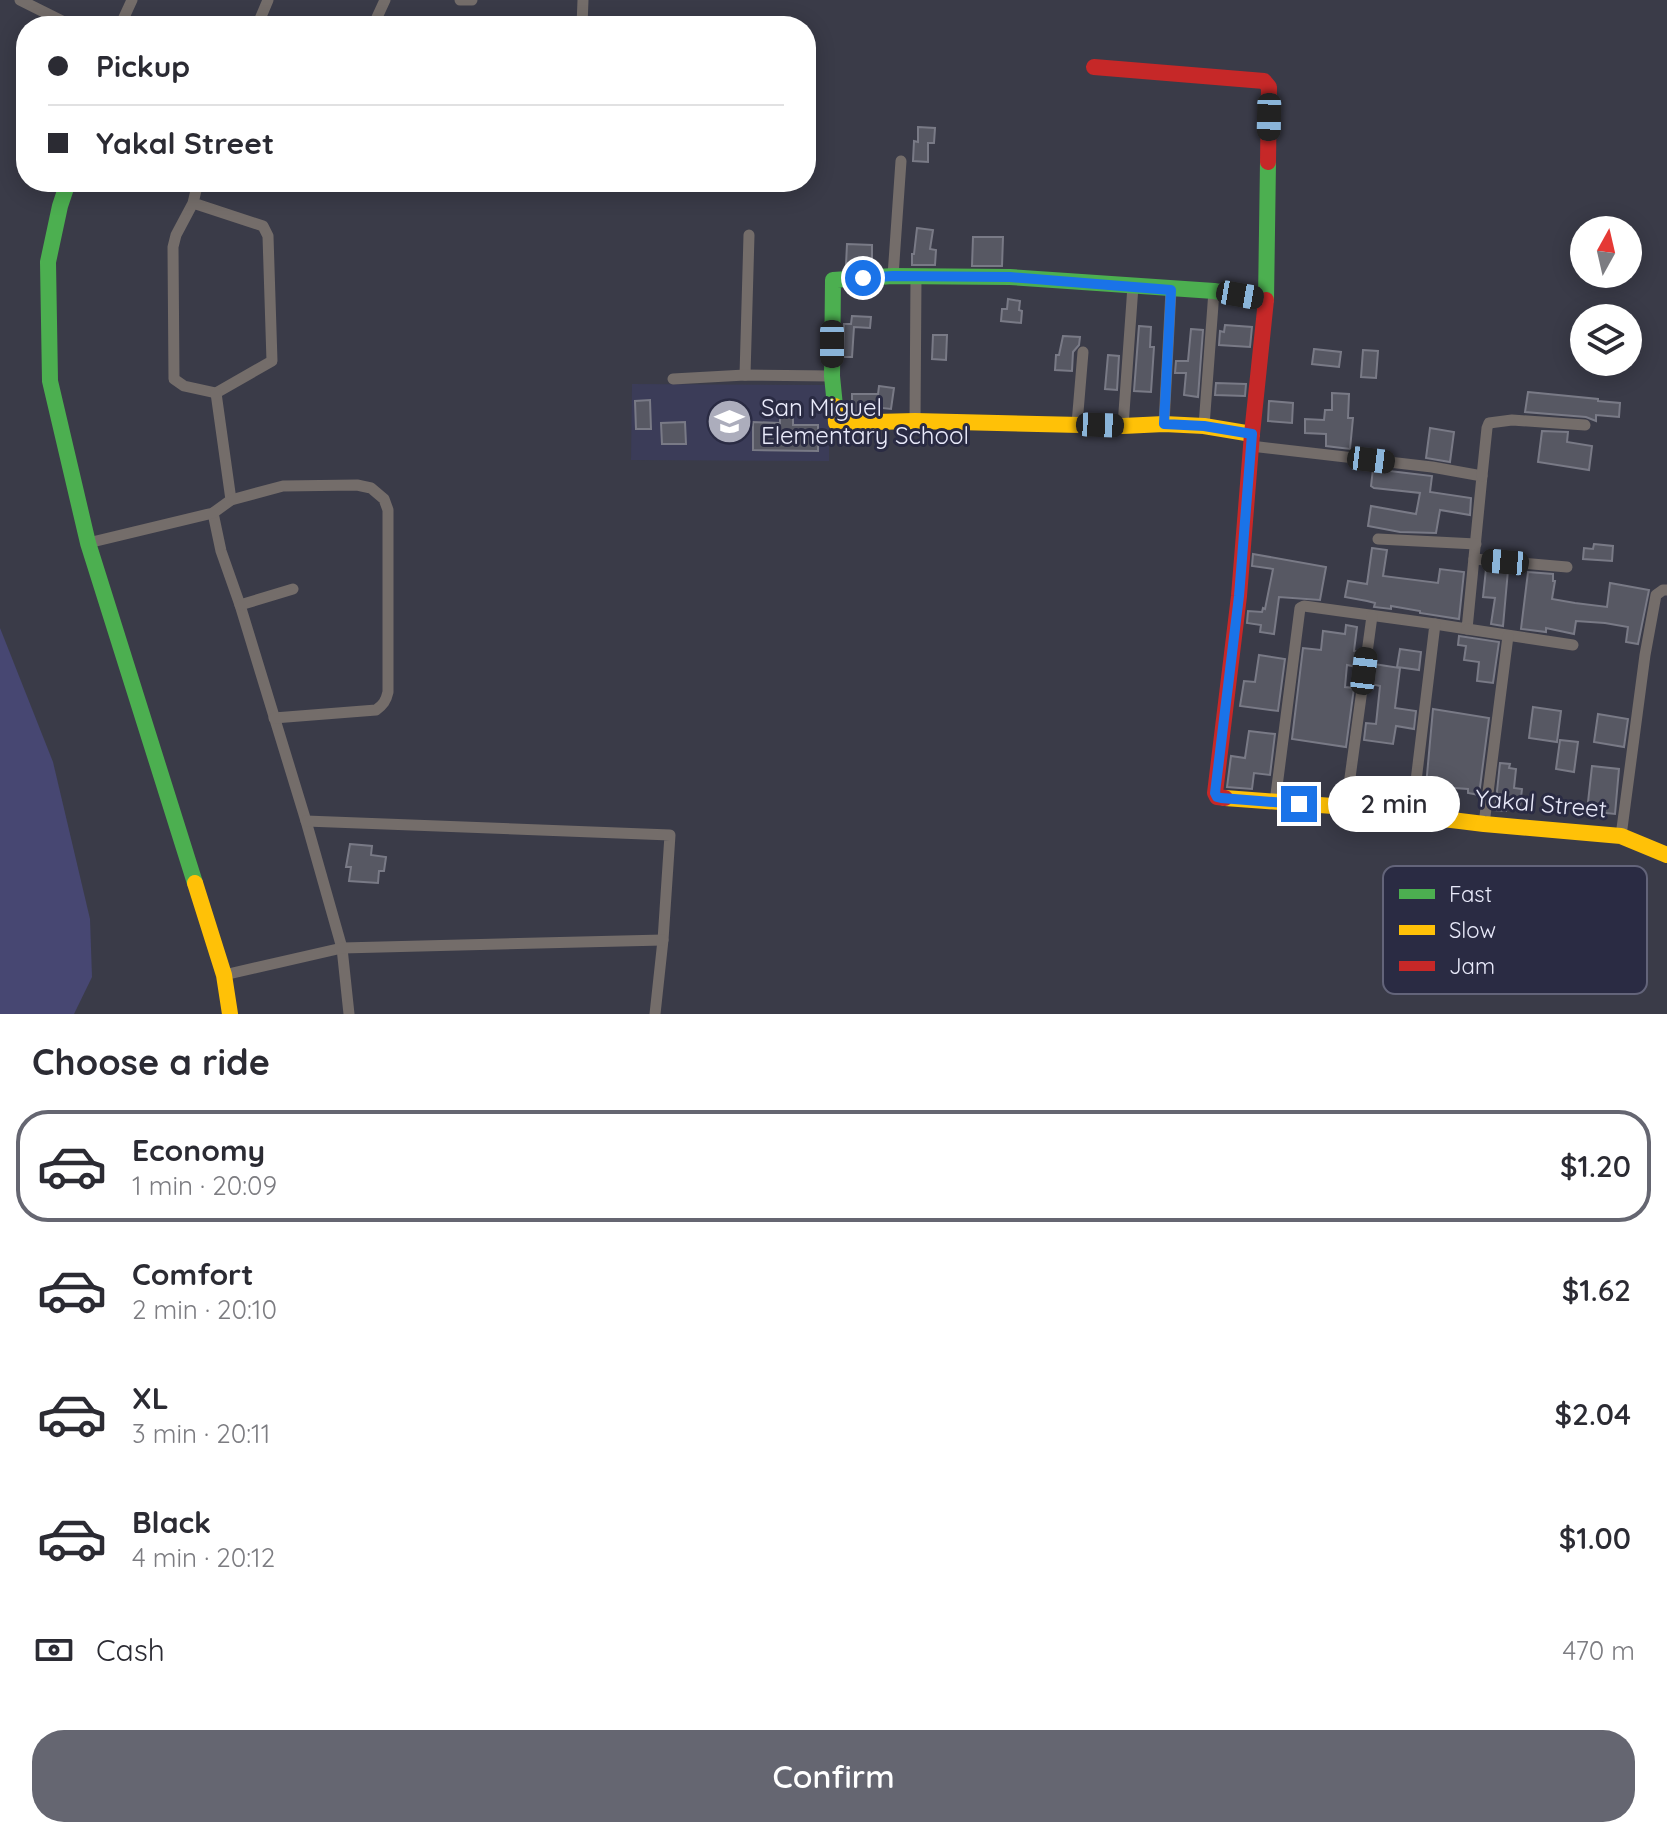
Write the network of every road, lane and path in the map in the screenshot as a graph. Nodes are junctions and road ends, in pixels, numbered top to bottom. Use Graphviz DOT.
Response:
graph roads {
  1 [pos="20,0"];
  2 [pos="460,0"];
  3 [pos="472,0"];
  4 [pos="52,16"];
  5 [pos="1094,67"];
  6 [pos="901,161"];
  7 [pos="65,192"];
  8 [pos="196,192"];
  9 [pos="193,203"];
  10 [pos="749,235"];
  11 [pos="893,276"];
  12 [pos="916,277"];
  13 [pos="1133,286"];
  14 [pos="1171,290"];
  15 [pos="1214,291"];
  16 [pos="1266,300"];
  17 [pos="1083,352"];
  18 [pos="745,375"];
  19 [pos="832,376"];
  20 [pos="673,379"];
  21 [pos="216,393"];
  22 [pos="915,421"];
  23 [pos="1077,424"];
  24 [pos="1164,424"];
  25 [pos="1585,425"];
  26 [pos="1123,426"];
  27 [pos="1204,426"];
  28 [pos="1251,440"];
  29 [pos="1482,476"];
  30 [pos="231,500"];
  31 [pos="213,513"];
  32 [pos="1378,539"];
  33 [pos="88,543"];
  34 [pos="1476,544"];
  35 [pos="1474,559"];
  36 [pos="1567,567"];
  37 [pos="293,589"];
  38 [pos="1667,590"];
  39 [pos="240,605"];
  40 [pos="1372,616"];
  41 [pos="1435,624"];
  42 [pos="1467,629"];
  43 [pos="1508,636"];
  44 [pos="1573,645"];
  45 [pos="274,718"];
  46 [pos="1275,802"];
  47 [pos="1346,807"];
  48 [pos="1412,814"];
  49 [pos="306,821"];
  50 [pos="1484,824"];
  51 [pos="1621,836"];
  52 [pos="1667,855"];
  53 [pos="663,940"];
  54 [pos="342,948"];
  55 [pos="224,975"];
  56 [pos="230,1014"];
  57 [pos="349,1014"];
  58 [pos="655,1014"];
  1 -- 4 [label="street"];
  2 -- 3 [label="street"];
  5 -- 16 [label="street"];
  6 -- 11 [label="street"];
  7 -- 33 [label="street"];
  8 -- 9 [label="street"];
  9 -- 21 [label="street"];
  9 -- 21 [label="street"];
  10 -- 18 [label="street"];
  11 -- 12 [label="street"];
  11 -- 19 [label="street"];
  12 -- 13 [label="street"];
  12 -- 22 [label="street"];
  13 -- 14 [label="street"];
  13 -- 26 [label="street"];
  14 -- 15 [label="street"];
  14 -- 24 [label="street"];
  15 -- 16 [label="street"];
  15 -- 27 [label="street"];
  16 -- 28 [label="street"];
  17 -- 23 [label="street"];
  18 -- 19 [label="street"];
  18 -- 20 [label="street"];
  19 -- 22 [label="street"];
  21 -- 30 [label="street"];
  22 -- 23 [label="street"];
  23 -- 26 [label="street"];
  24 -- 26 [label="street"];
  24 -- 27 [label="street"];
  25 -- 29 [label="street"];
  27 -- 28 [label="street"];
  28 -- 29 [label="street"];
  28 -- 46 [label="street, Yakal Street"];
  29 -- 34 [label="street"];
  30 -- 31 [label="street"];
  30 -- 45 [label="street"];
  31 -- 33 [label="street"];
  31 -- 39 [label="street"];
  32 -- 34 [label="street"];
  33 -- 55 [label="street"];
  34 -- 35 [label="street"];
  35 -- 36 [label="street"];
  35 -- 42 [label="street"];
  37 -- 39 [label="street"];
  38 -- 51 [label="street"];
  39 -- 45 [label="street"];
  40 -- 41 [label="street"];
  40 -- 46 [label="street"];
  40 -- 47 [label="street"];
  41 -- 42 [label="street"];
  41 -- 48 [label="street"];
  42 -- 43 [label="street"];
  43 -- 44 [label="street"];
  43 -- 50 [label="street"];
  45 -- 49 [label="street"];
  46 -- 47 [label="street, Yakal Street"];
  47 -- 48 [label="street, Yakal Street"];
  48 -- 50 [label="street, Yakal Street"];
  49 -- 53 [label="street"];
  49 -- 54 [label="street"];
  50 -- 51 [label="street, Yakal Street"];
  51 -- 52 [label="street, Yakal Street"];
  53 -- 54 [label="street"];
  53 -- 58 [label="street"];
  54 -- 55 [label="street"];
  54 -- 57 [label="street"];
  55 -- 56 [label="street"];
}
